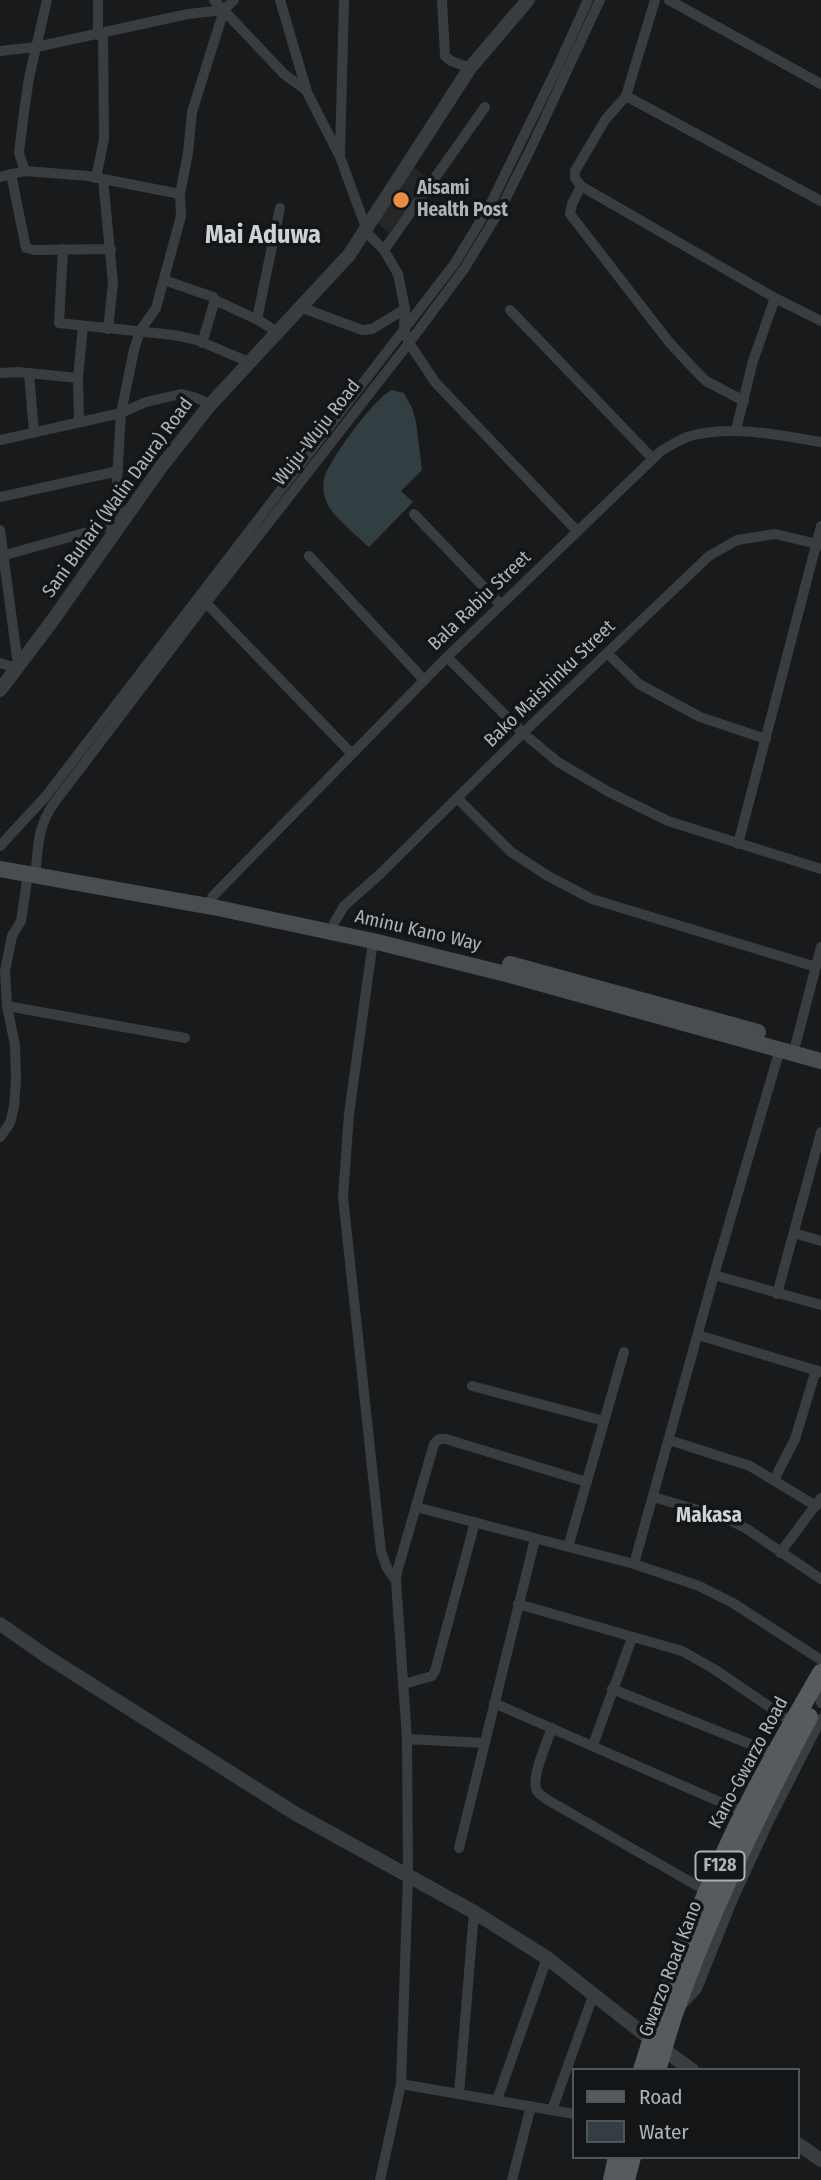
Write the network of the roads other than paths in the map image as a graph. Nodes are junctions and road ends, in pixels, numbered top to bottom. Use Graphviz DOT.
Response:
graph roads {
  1 [pos="47,0"];
  2 [pos="98,0"];
  3 [pos="214,0"];
  4 [pos="234,0"];
  5 [pos="280,0"];
  6 [pos="344,0"];
  7 [pos="442,0"];
  8 [pos="528,0"];
  9 [pos="588,0"];
  10 [pos="600,0"];
  11 [pos="655,0"];
  12 [pos="669,0"];
  13 [pos="223,10"];
  14 [pos="100,34"];
  15 [pos="36,47"];
  16 [pos="0,51"];
  17 [pos="470,68"];
  18 [pos="821,84"];
  19 [pos="307,92"];
  20 [pos="626,96"];
  21 [pos="485,107"];
  22 [pos="340,157"];
  23 [pos="25,172"];
  24 [pos="6,175"];
  25 [pos="99,178"];
  26 [pos="581,186"];
  27 [pos="180,194"];
  28 [pos="821,201"];
  29 [pos="280,208"];
  30 [pos="365,229"];
  31 [pos="62,249"];
  32 [pos="111,250"];
  33 [pos="384,250"];
  34 [pos="164,280"];
  35 [pos="775,298"];
  36 [pos="215,300"];
  37 [pos="300,307"];
  38 [pos="405,309"];
  39 [pos="510,310"];
  40 [pos="257,319"];
  41 [pos="821,321"];
  42 [pos="83,326"];
  43 [pos="404,328"];
  44 [pos="108,329"];
  45 [pos="140,331"];
  46 [pos="277,332"];
  47 [pos="202,343"];
  48 [pos="409,343"];
  49 [pos="249,362"];
  50 [pos="0,373"];
  51 [pos="29,373"];
  52 [pos="78,378"];
  53 [pos="744,401"];
  54 [pos="211,404"];
  55 [pos="121,413"];
  56 [pos="79,422"];
  57 [pos="736,430"];
  58 [pos="34,433"];
  59 [pos="0,440"];
  60 [pos="821,442"];
  61 [pos="653,458"];
  62 [pos="118,471"];
  63 [pos="0,497"];
  64 [pos="414,514"];
  65 [pos="120,524"];
  66 [pos="821,526"];
  67 [pos="0,530"];
  68 [pos="577,531"];
  69 [pos="819,545"];
  70 [pos="5,555"];
  71 [pos="309,556"];
  72 [pos="4,585"];
  73 [pos="206,603"];
  74 [pos="501,605"];
  75 [pos="607,653"];
  76 [pos="447,657"];
  77 [pos="0,663"];
  78 [pos="17,666"];
  79 [pos="425,680"];
  80 [pos="0,690"];
  81 [pos="523,733"];
  82 [pos="766,739"];
  83 [pos="352,754"];
  84 [pos="457,798"];
  85 [pos="738,844"];
  86 [pos="0,846"];
  87 [pos="0,860"];
  88 [pos="0,869"];
  89 [pos="821,869"];
  90 [pos="32,871"];
  91 [pos="212,897"];
  92 [pos="334,923"];
  93 [pos="373,941"];
  94 [pos="398,942"];
  95 [pos="821,947"];
  96 [pos="816,967"];
  97 [pos="7,1006"];
  98 [pos="755,1037"];
  99 [pos="185,1038"];
  100 [pos="796,1043"];
  101 [pos="780,1049"];
  102 [pos="821,1050"];
  103 [pos="821,1061"];
  104 [pos="821,1132"];
  105 [pos="0,1137"];
  106 [pos="809,1173"];
  107 [pos="821,1177"];
  108 [pos="794,1233"];
  109 [pos="821,1241"];
  110 [pos="714,1275"];
  111 [pos="778,1294"];
  112 [pos="821,1306"];
  113 [pos="698,1335"];
  114 [pos="624,1352"];
  115 [pos="819,1371"];
  116 [pos="472,1386"];
  117 [pos="604,1421"];
  118 [pos="669,1440"];
  119 [pos="774,1480"];
  120 [pos="587,1482"];
  121 [pos="653,1497"];
  122 [pos="818,1502"];
  123 [pos="416,1507"];
  124 [pos="475,1522"];
  125 [pos="535,1539"];
  126 [pos="568,1547"];
  127 [pos="780,1553"];
  128 [pos="634,1564"];
  129 [pos="821,1579"];
  130 [pos="396,1581"];
  131 [pos="518,1604"];
  132 [pos="0,1624"];
  133 [pos="632,1637"];
  134 [pos="821,1660"];
  135 [pos="821,1673"];
  136 [pos="404,1684"];
  137 [pos="612,1689"];
  138 [pos="821,1696"];
  139 [pos="494,1703"];
  140 [pos="821,1703"];
  141 [pos="821,1718"];
  142 [pos="793,1723"];
  143 [pos="552,1728"];
  144 [pos="407,1740"];
  145 [pos="483,1743"];
  146 [pos="593,1745"];
  147 [pos="775,1754"];
  148 [pos="745,1813"];
  149 [pos="459,1847"];
  150 [pos="408,1876"];
  151 [pos="708,1892"];
  152 [pos="474,1912"];
  153 [pos="547,1958"];
  154 [pos="594,1993"];
  155 [pos="674,2014"];
  156 [pos="657,2044"];
  157 [pos="643,2068"];
  158 [pos="657,2068"];
  159 [pos="689,2068"];
  160 [pos="401,2084"];
  161 [pos="459,2094"];
  162 [pos="497,2101"];
  163 [pos="531,2106"];
  164 [pos="552,2110"];
  165 [pos="572,2114"];
  166 [pos="800,2145"];
  167 [pos="617,2159"];
  168 [pos="631,2159"];
  169 [pos="644,2159"];
  170 [pos="821,2160"];
  171 [pos="380,2180"];
  172 [pos="512,2180"];
  173 [pos="612,2180"];
  174 [pos="626,2180"];
  175 [pos="639,2180"];
  1 -- 15 [label="street"];
  2 -- 14 [label="street"];
  3 -- 13 [label="street"];
  4 -- 13 [label="street"];
  5 -- 19 [label="street"];
  6 -- 22 [label="street"];
  7 -- 17 [label="street"];
  8 -- 17 [label="street, Sani Buhari (Walin Daura) Road"];
  9 -- 43 [label="street, Wuju-Wuju Road"];
  10 -- 48 [label="street, Wuju-Wuju Road"];
  11 -- 20 [label="street"];
  12 -- 18 [label="street"];
  13 -- 14 [label="street"];
  13 -- 19 [label="street"];
  13 -- 27 [label="street"];
  14 -- 15 [label="street"];
  14 -- 25 [label="street"];
  15 -- 16 [label="street"];
  15 -- 23 [label="street"];
  17 -- 30 [label="street, Sani Buhari (Walin Daura) Road"];
  19 -- 22 [label="street"];
  20 -- 26 [label="street"];
  20 -- 28 [label="street"];
  21 -- 33 [label="street"];
  22 -- 30 [label="street"];
  23 -- 24 [label="street"];
  23 -- 25 [label="street"];
  24 -- 31 [label="street"];
  25 -- 27 [label="street"];
  25 -- 32 [label="street"];
  26 -- 35 [label="street"];
  26 -- 53 [label="street"];
  27 -- 34 [label="street"];
  29 -- 40 [label="street"];
  30 -- 33 [label="street"];
  30 -- 37 [label="street, Sani Buhari (Walin Daura) Road"];
  31 -- 32 [label="street"];
  31 -- 42 [label="street"];
  32 -- 44 [label="street"];
  33 -- 38 [label="street"];
  34 -- 36 [label="street"];
  34 -- 45 [label="street"];
  35 -- 41 [label="street"];
  35 -- 53 [label="street"];
  36 -- 40 [label="street"];
  36 -- 47 [label="street"];
  37 -- 38 [label="street"];
  37 -- 46 [label="street, Sani Buhari (Walin Daura) Road"];
  38 -- 43 [label="street"];
  39 -- 61 [label="street"];
  40 -- 46 [label="street"];
  42 -- 44 [label="street"];
  42 -- 52 [label="street"];
  43 -- 48 [label="street"];
  43 -- 86 [label="street, Wuju-Wuju Road"];
  44 -- 45 [label="street"];
  45 -- 47 [label="street"];
  45 -- 55 [label="street"];
  46 -- 49 [label="street, Sani Buhari (Walin Daura) Road"];
  47 -- 49 [label="street"];
  48 -- 68 [label="street"];
  48 -- 73 [label="street, Wuju-Wuju Road"];
  49 -- 54 [label="street, Sani Buhari (Walin Daura) Road"];
  50 -- 51 [label="street"];
  51 -- 52 [label="street"];
  51 -- 58 [label="street"];
  52 -- 56 [label="street"];
  53 -- 57 [label="street"];
  54 -- 55 [label="street"];
  54 -- 65 [label="street, Sani Buhari (Walin Daura) Road"];
  55 -- 56 [label="street"];
  55 -- 62 [label="street"];
  56 -- 58 [label="street"];
  57 -- 60 [label="street, Bala Rabiu Street"];
  57 -- 61 [label="street, Bala Rabiu Street"];
  58 -- 59 [label="street"];
  61 -- 68 [label="street, Bala Rabiu Street"];
  62 -- 63 [label="street"];
  62 -- 65 [label="street"];
  64 -- 74 [label="street"];
  65 -- 70 [label="street"];
  65 -- 78 [label="street, Sani Buhari (Walin Daura) Road"];
  66 -- 69 [label="street"];
  67 -- 70 [label="street"];
  68 -- 74 [label="street, Bala Rabiu Street"];
  69 -- 75 [label="street, Bako Maishinku Street"];
  69 -- 82 [label="street"];
  70 -- 72 [label="street"];
  71 -- 79 [label="street"];
  72 -- 78 [label="street"];
  73 -- 83 [label="street"];
  73 -- 90 [label="street, Wuju-Wuju Road"];
  74 -- 76 [label="street, Bala Rabiu Street"];
  75 -- 81 [label="street, Bako Maishinku Street"];
  75 -- 82 [label="street"];
  76 -- 79 [label="street, Bala Rabiu Street"];
  76 -- 81 [label="street"];
  77 -- 78 [label="street"];
  78 -- 80 [label="street, Sani Buhari (Walin Daura) Road"];
  79 -- 83 [label="street, Bala Rabiu Street"];
  81 -- 84 [label="street, Bako Maishinku Street"];
  81 -- 85 [label="street"];
  82 -- 85 [label="street"];
  83 -- 91 [label="street, Bala Rabiu Street"];
  84 -- 92 [label="street, Bako Maishinku Street"];
  84 -- 96 [label="street"];
  85 -- 89 [label="street"];
  87 -- 90 [label="main road, Aminu Kano Way"];
  88 -- 90 [label="main road, Aminu Kano Way"];
  90 -- 91 [label="main road, Aminu Kano Way"];
  90 -- 93 [label="main road, Aminu Kano Way"];
  90 -- 97 [label="street, Wuju-Wuju Road"];
  91 -- 92 [label="main road, Aminu Kano Way"];
  92 -- 94 [label="main road, Aminu Kano Way"];
  93 -- 94 [label="main road, Aminu Kano Way"];
  93 -- 130 [label="street"];
  94 -- 98 [label="main road, Aminu Kano Way"];
  95 -- 96 [label="street"];
  96 -- 100 [label="street"];
  97 -- 99 [label="street"];
  97 -- 105 [label="street, Wuju-Wuju Road"];
  98 -- 100 [label="main road, Aminu Kano Way"];
  98 -- 101 [label="main road, Aminu Kano Way"];
  100 -- 102 [label="main road, Aminu Kano Way"];
  101 -- 103 [label="main road, Aminu Kano Way"];
  101 -- 110 [label="street"];
  104 -- 106 [label="street"];
  106 -- 107 [label="street"];
  106 -- 108 [label="street"];
  108 -- 109 [label="street"];
  108 -- 111 [label="street"];
  110 -- 111 [label="street"];
  110 -- 113 [label="street"];
  111 -- 112 [label="street"];
  113 -- 115 [label="street"];
  113 -- 118 [label="street"];
  114 -- 117 [label="street"];
  115 -- 119 [label="street"];
  116 -- 117 [label="street"];
  117 -- 120 [label="street"];
  118 -- 119 [label="street"];
  118 -- 121 [label="street"];
  119 -- 122 [label="street"];
  120 -- 123 [label="street"];
  120 -- 126 [label="street"];
  121 -- 127 [label="street"];
  121 -- 128 [label="street"];
  122 -- 127 [label="street"];
  123 -- 124 [label="street"];
  123 -- 130 [label="street"];
  124 -- 125 [label="street"];
  124 -- 136 [label="street"];
  125 -- 126 [label="street"];
  125 -- 131 [label="street"];
  126 -- 128 [label="street"];
  127 -- 129 [label="street"];
  128 -- 134 [label="street"];
  130 -- 136 [label="street"];
  131 -- 133 [label="street"];
  131 -- 139 [label="street"];
  132 -- 150 [label="street"];
  133 -- 137 [label="street"];
  133 -- 142 [label="street"];
  135 -- 142 [label="main road, Kano-Gwarzo Road / F128"];
  136 -- 144 [label="street"];
  137 -- 146 [label="street"];
  137 -- 147 [label="street"];
  138 -- 140 [label="street"];
  138 -- 155 [label="main road, Gwarzo Road Kano / F128"];
  139 -- 143 [label="street"];
  139 -- 145 [label="street"];
  141 -- 155 [label="street"];
  142 -- 147 [label="main road, Kano-Gwarzo Road / F128"];
  143 -- 146 [label="street"];
  143 -- 151 [label="street"];
  144 -- 145 [label="street"];
  144 -- 150 [label="street"];
  145 -- 149 [label="street"];
  146 -- 148 [label="street"];
  147 -- 148 [label="main road, Kano-Gwarzo Road / F128"];
  148 -- 151 [label="main road, Kano-Gwarzo Road / F128"];
  150 -- 152 [label="street"];
  150 -- 160 [label="street"];
  151 -- 156 [label="main road, Kano-Gwarzo Road / F128"];
  152 -- 153 [label="street"];
  152 -- 161 [label="street"];
  153 -- 154 [label="street"];
  153 -- 162 [label="street"];
  154 -- 156 [label="street"];
  154 -- 164 [label="street"];
  155 -- 156 [label="main road, Gwarzo Road Kano / F128"];
  156 -- 157 [label="main road, Kano-Gwarzo Road / F128"];
  156 -- 158 [label="main road, Gwarzo Road Kano / F128"];
  156 -- 159 [label="street"];
  160 -- 161 [label="street"];
  160 -- 171 [label="street"];
  161 -- 162 [label="street"];
  162 -- 163 [label="street"];
  163 -- 164 [label="street"];
  163 -- 172 [label="street"];
  164 -- 165 [label="street"];
  166 -- 170 [label="street"];
  167 -- 173 [label="main road"];
  168 -- 174 [label="main road"];
  169 -- 175 [label="main road"];
}
